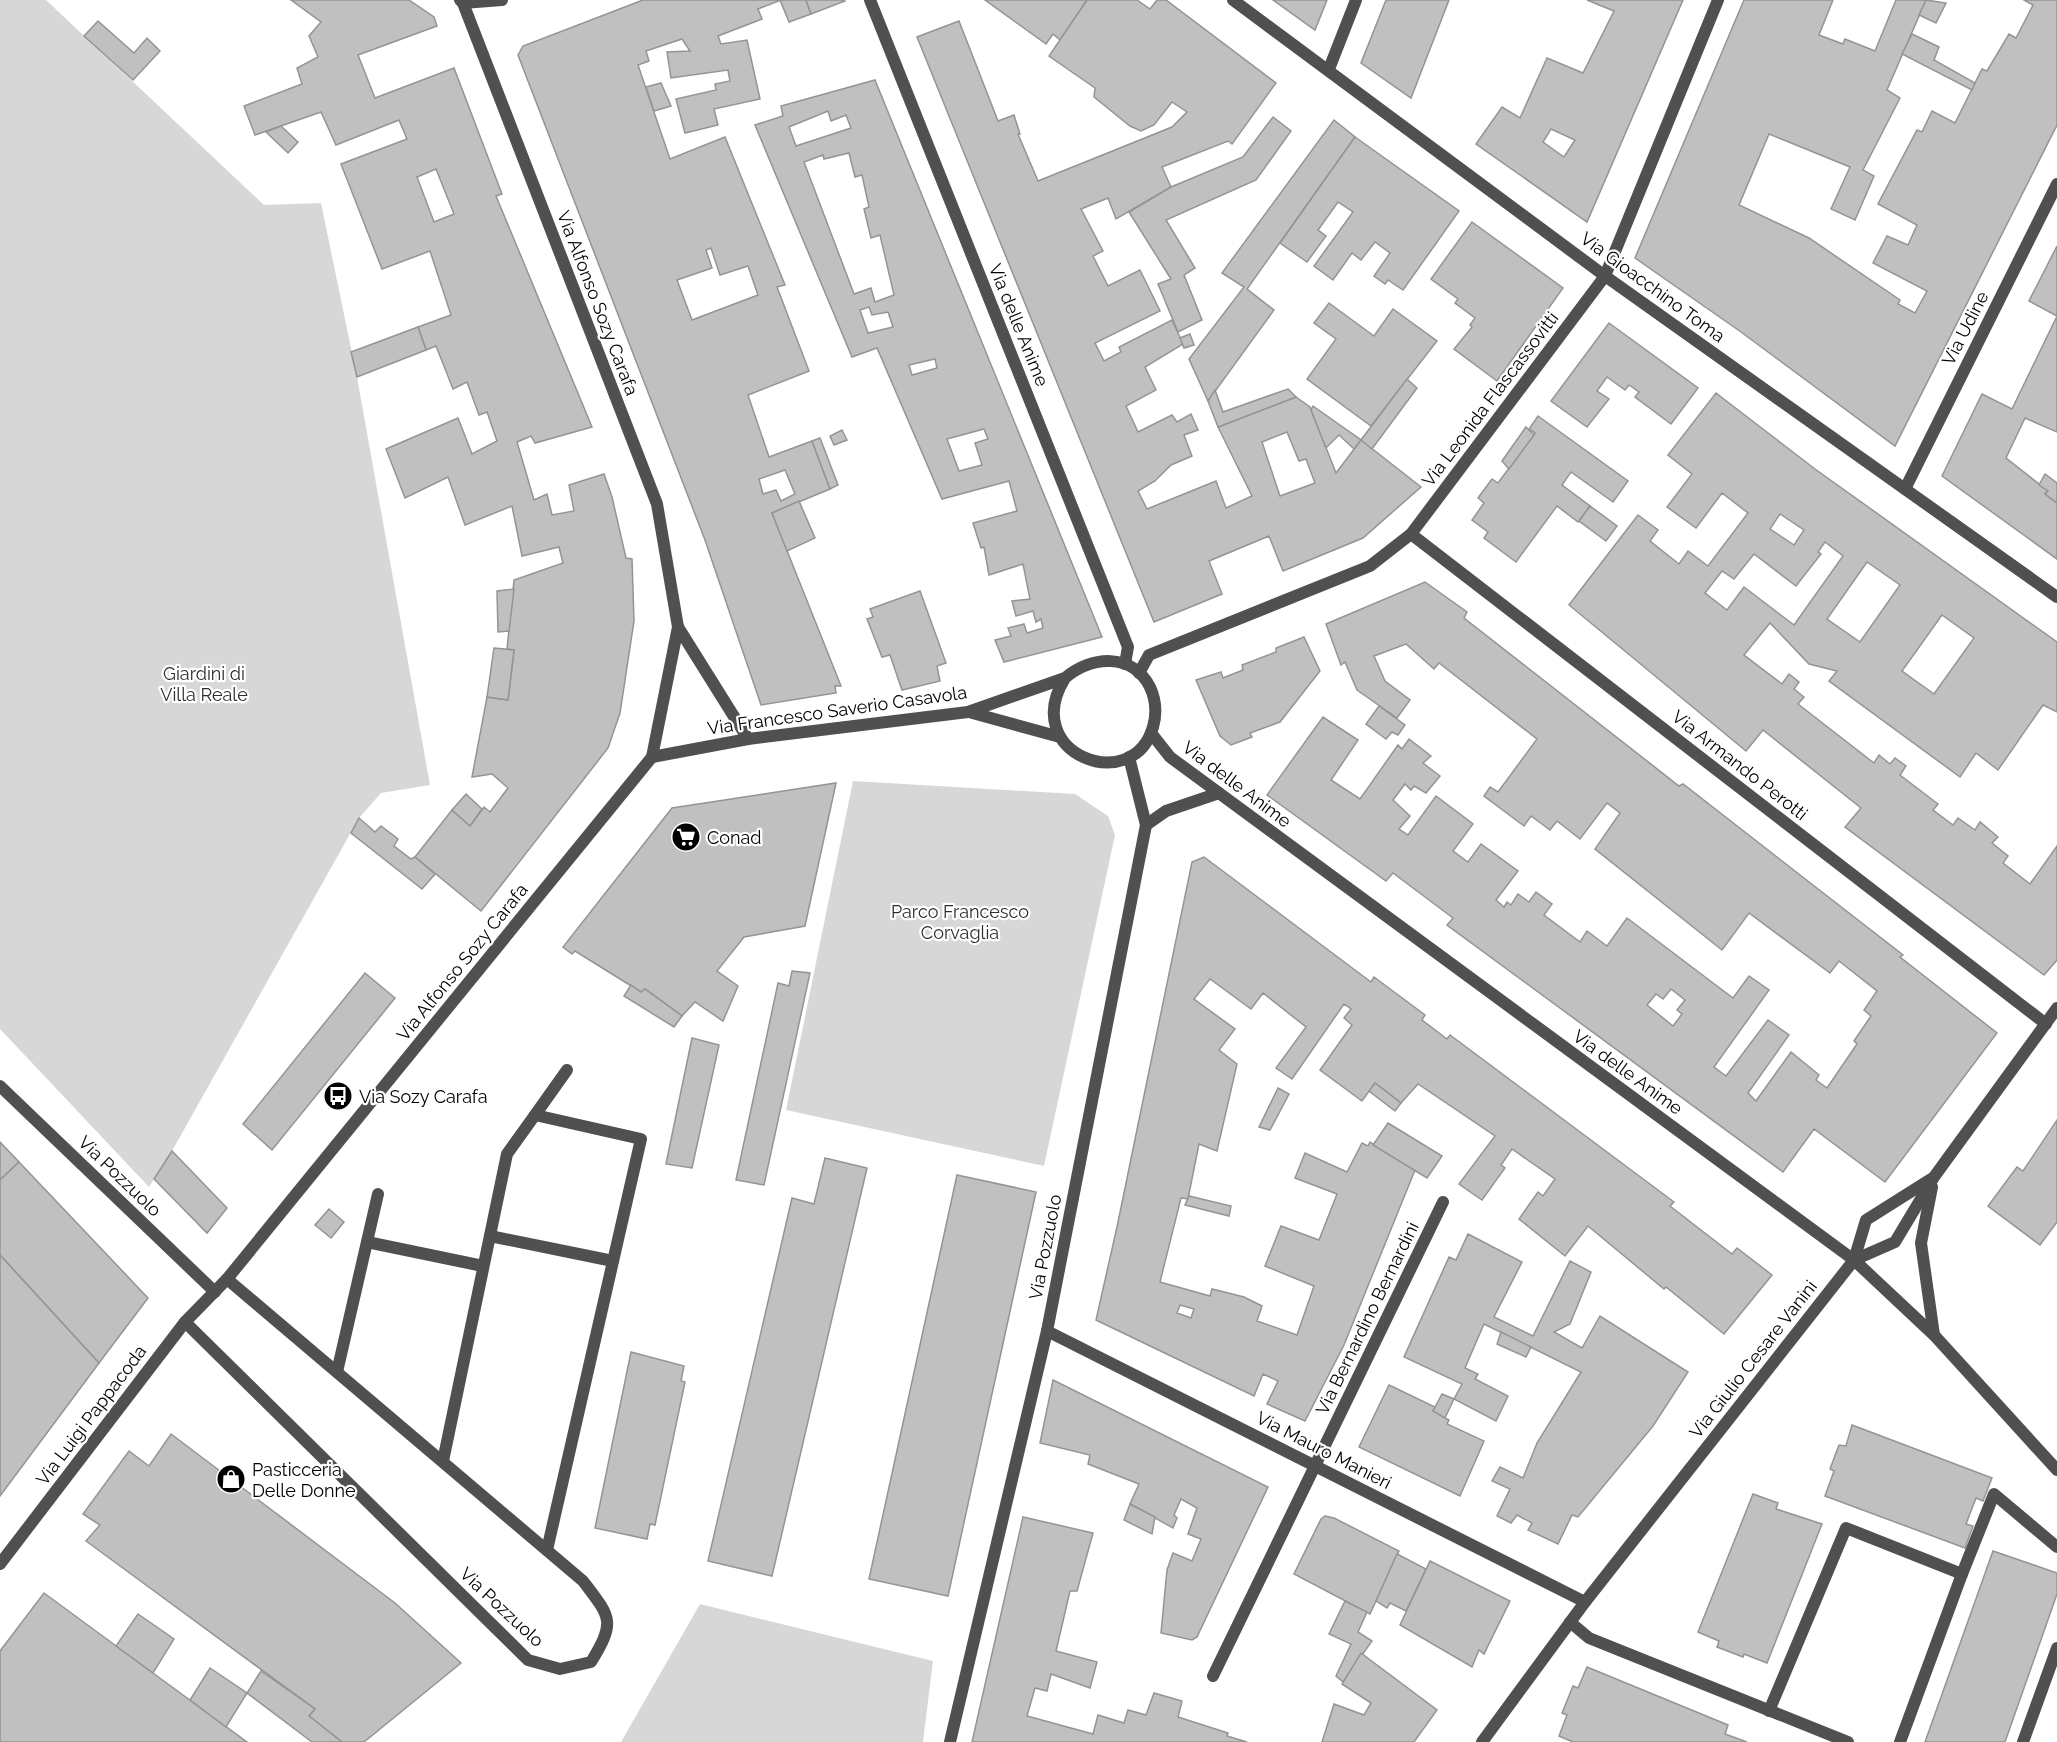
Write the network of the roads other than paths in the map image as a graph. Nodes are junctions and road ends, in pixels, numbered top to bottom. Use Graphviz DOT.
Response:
graph roads {
  1 [pos="502,0"];
  2 [pos="870,0"];
  3 [pos="1233,0"];
  4 [pos="1356,0"];
  5 [pos="1718,0"];
  6 [pos="461,1"];
  7 [pos="1329,69"];
  8 [pos="2057,184"];
  9 [pos="1605,276"];
  10 [pos="1905,489"];
  11 [pos="1412,534"];
  12 [pos="2057,597"];
  13 [pos="678,627"];
  14 [pos="1125,664"];
  15 [pos="1139,673"];
  16 [pos="1065,678"];
  17 [pos="968,712"];
  18 [pos="1151,733"];
  19 [pos="1060,737"];
  20 [pos="748,739"];
  21 [pos="652,757"];
  22 [pos="1129,757"];
  23 [pos="1219,793"];
  24 [pos="1146,825"];
  25 [pos="2057,1008"];
  26 [pos="2046,1024"];
  27 [pos="567,1070"];
  28 [pos="0,1086"];
  29 [pos="535,1115"];
  30 [pos="1934,1177"];
  31 [pos="378,1194"];
  32 [pos="1443,1203"];
  33 [pos="490,1236"];
  34 [pos="367,1242"];
  35 [pos="1854,1260"];
  36 [pos="613,1261"];
  37 [pos="483,1266"];
  38 [pos="227,1278"];
  39 [pos="215,1292"];
  40 [pos="184,1322"];
  41 [pos="1047,1331"];
  42 [pos="1935,1335"];
  43 [pos="337,1372"];
  44 [pos="443,1461"];
  45 [pos="1315,1465"];
  46 [pos="2057,1470"];
  47 [pos="2057,1547"];
  48 [pos="547,1551"];
  49 [pos="0,1564"];
  50 [pos="1962,1574"];
  51 [pos="1585,1602"];
  52 [pos="1570,1622"];
  53 [pos="2057,1648"];
  54 [pos="1213,1676"];
  55 [pos="1769,1712"];
  56 [pos="950,1742"];
  57 [pos="1482,1742"];
  58 [pos="1848,1742"];
  59 [pos="1900,1742"];
  60 [pos="2024,1742"];
  1 -- 6 [label="street"];
  2 -- 14 [label="street, Via delle Anime"];
  3 -- 7 [label="street, Via Gioacchino Toma"];
  4 -- 7 [label="street"];
  5 -- 9 [label="street, Via Leonida Flascassovitti"];
  6 -- 13 [label="street, Via Alfonso Sozy Carafa"];
  7 -- 9 [label="street, Via Gioacchino Toma"];
  8 -- 10 [label="street, Via Udine"];
  9 -- 10 [label="street, Via Gioacchino Toma"];
  9 -- 11 [label="street, Via Leonida Flascassovitti"];
  10 -- 12 [label="street, Via Gioacchino Toma"];
  11 -- 15 [label="street, Via Leonida Flascassovitti"];
  11 -- 26 [label="street, Via Armando Perotti"];
  13 -- 20 [label="street, Via Alfonso Sozy Carafa"];
  13 -- 21 [label="street, Via Alfonso Sozy Carafa"];
  14 -- 15 [label="street"];
  14 -- 16 [label="street, Via Francesco Saverio Casavola"];
  15 -- 18 [label="street"];
  16 -- 17 [label="street, Via Francesco Saverio Casavola"];
  16 -- 19 [label="street"];
  17 -- 19 [label="street"];
  17 -- 20 [label="street, Via Francesco Saverio Casavola"];
  18 -- 22 [label="street"];
  18 -- 23 [label="street, Via delle Anime"];
  19 -- 22 [label="street"];
  20 -- 21 [label="street, Via Francesco Saverio Casavola"];
  21 -- 38 [label="street, Via Alfonso Sozy Carafa"];
  22 -- 24 [label="street, Via Pozzuolo"];
  23 -- 24 [label="street"];
  23 -- 35 [label="street, Via delle Anime"];
  24 -- 41 [label="street, Via Pozzuolo"];
  25 -- 26 [label="street, Via Giulio Cesare Vanini"];
  26 -- 30 [label="street, Via Giulio Cesare Vanini"];
  27 -- 29 [label="street"];
  28 -- 39 [label="street, Via Pozzuolo"];
  29 -- 33 [label="street"];
  29 -- 36 [label="street"];
  30 -- 35 [label="street, Via Giulio Cesare Vanini"];
  30 -- 35 [label="street"];
  30 -- 42 [label="street"];
  31 -- 34 [label="street"];
  32 -- 45 [label="street, Via Bernardino Bernardini"];
  33 -- 36 [label="street"];
  33 -- 37 [label="street"];
  34 -- 37 [label="street"];
  34 -- 43 [label="street"];
  35 -- 42 [label="street, Via delle Anime"];
  35 -- 51 [label="street, Via Giulio Cesare Vanini"];
  36 -- 48 [label="street"];
  37 -- 44 [label="street"];
  38 -- 39 [label="street, Via Alfonso Sozy Carafa"];
  38 -- 43 [label="street, Via Pozzuolo"];
  39 -- 40 [label="street, Via Luigi Pappacoda"];
  40 -- 48 [label="street, Via Pozzuolo"];
  40 -- 49 [label="street, Via Luigi Pappacoda"];
  41 -- 45 [label="street, Via Mauro Manieri"];
  41 -- 56 [label="street, Via Pozzuolo"];
  42 -- 46 [label="street, Via delle Anime"];
  43 -- 44 [label="street, Via Pozzuolo"];
  44 -- 48 [label="street, Via Pozzuolo"];
  45 -- 51 [label="street, Via Mauro Manieri"];
  45 -- 54 [label="street, Via Bernardino Bernardini"];
  47 -- 50 [label="street"];
  50 -- 55 [label="street"];
  50 -- 59 [label="street"];
  51 -- 52 [label="street, Via Giulio Cesare Vanini"];
  52 -- 55 [label="street"];
  52 -- 57 [label="street, Via Giulio Cesare Vanini"];
  53 -- 60 [label="street"];
  55 -- 58 [label="street"];
}
